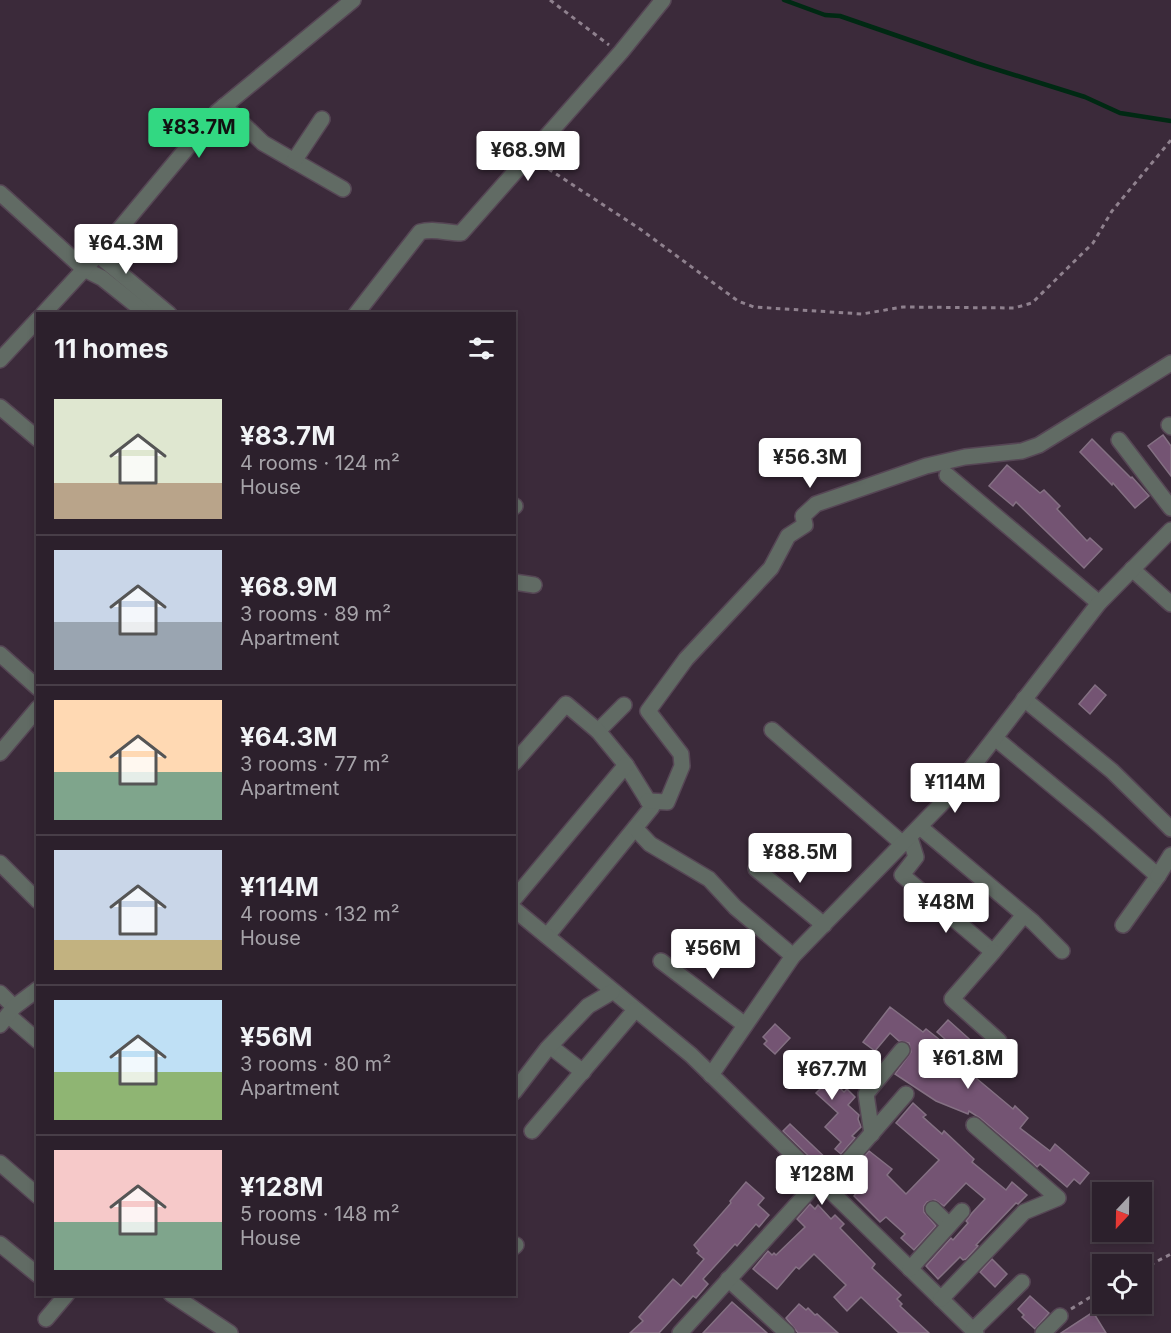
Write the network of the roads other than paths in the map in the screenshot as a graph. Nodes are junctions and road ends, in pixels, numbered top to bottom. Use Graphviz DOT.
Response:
graph roads {
  1 [pos="353,0"];
  2 [pos="661,1"];
  3 [pos="224,106"];
  4 [pos="322,119"];
  5 [pos="294,161"];
  6 [pos="343,189"];
  7 [pos="0,193"];
  8 [pos="98,254"];
  9 [pos="84,269"];
  10 [pos="45,312"];
  11 [pos="144,312"];
  12 [pos="167,312"];
  13 [pos="358,312"];
  14 [pos="36,321"];
  15 [pos="0,360"];
  16 [pos="1171,363"];
  17 [pos="0,407"];
  18 [pos="36,437"];
  19 [pos="1119,440"];
  20 [pos="947,475"];
  21 [pos="1171,508"];
  22 [pos="1171,530"];
  23 [pos="1132,569"];
  24 [pos="516,582"];
  25 [pos="534,585"];
  26 [pos="1099,603"];
  27 [pos="1171,604"];
  28 [pos="0,654"];
  29 [pos="36,686"];
  30 [pos="1024,699"];
  31 [pos="624,705"];
  32 [pos="36,710"];
  33 [pos="772,730"];
  34 [pos="598,731"];
  35 [pos="995,738"];
  36 [pos="0,753"];
  37 [pos="516,761"];
  38 [pos="626,765"];
  39 [pos="648,801"];
  40 [pos="920,826"];
  41 [pos="635,828"];
  42 [pos="1171,829"];
  43 [pos="906,841"];
  44 [pos="1171,855"];
  45 [pos="0,862"];
  46 [pos="756,869"];
  47 [pos="1158,876"];
  48 [pos="516,897"];
  49 [pos="36,899"];
  50 [pos="516,911"];
  51 [pos="1024,915"];
  52 [pos="824,925"];
  53 [pos="1123,925"];
  54 [pos="547,936"];
  55 [pos="1062,951"];
  56 [pos="993,952"];
  57 [pos="794,956"];
  58 [pos="662,961"];
  59 [pos="36,991"];
  60 [pos="612,992"];
  61 [pos="0,993"];
  62 [pos="635,1011"];
  63 [pos="7,1016"];
  64 [pos="745,1025"];
  65 [pos="36,1039"];
  66 [pos="999,1041"];
  67 [pos="550,1046"];
  68 [pos="902,1050"];
  69 [pos="583,1072"];
  70 [pos="711,1075"];
  71 [pos="516,1089"];
  72 [pos="906,1094"];
  73 [pos="974,1125"];
  74 [pos="532,1131"];
  75 [pos="872,1134"];
  76 [pos="0,1163"];
  77 [pos="822,1183"];
  78 [pos="36,1194"];
  79 [pos="933,1209"];
  80 [pos="962,1211"];
  81 [pos="949,1225"];
  82 [pos="0,1244"];
  83 [pos="910,1269"];
  84 [pos="36,1273"];
  85 [pos="728,1280"];
  86 [pos="1022,1282"];
  87 [pos="63,1296"];
  88 [pos="174,1296"];
  89 [pos="941,1299"];
  90 [pos="1060,1316"];
  91 [pos="46,1319"];
  92 [pos="974,1332"];
  93 [pos="230,1333"];
  94 [pos="680,1333"];
  95 [pos="788,1333"];
  96 [pos="1043,1333"];
  1 -- 3 [label="street"];
  2 -- 13 [label="street"];
  3 -- 5 [label="street"];
  3 -- 8 [label="street"];
  4 -- 5 [label="street"];
  5 -- 6 [label="street"];
  7 -- 9 [label="street"];
  8 -- 9 [label="street"];
  8 -- 12 [label="street"];
  9 -- 10 [label="street"];
  9 -- 11 [label="street"];
  14 -- 15 [label="street"];
  16 -- 39 [label="street"];
  17 -- 18 [label="street"];
  19 -- 21 [label="street"];
  20 -- 26 [label="street"];
  22 -- 23 [label="street"];
  23 -- 26 [label="street"];
  23 -- 27 [label="street"];
  24 -- 25 [label="street"];
  26 -- 30 [label="street"];
  28 -- 29 [label="street"];
  30 -- 35 [label="street"];
  30 -- 42 [label="street"];
  31 -- 34 [label="street"];
  32 -- 36 [label="street"];
  33 -- 43 [label="street"];
  34 -- 37 [label="street"];
  34 -- 38 [label="street"];
  35 -- 40 [label="street"];
  35 -- 47 [label="street"];
  38 -- 39 [label="street"];
  38 -- 48 [label="street"];
  39 -- 41 [label="street"];
  40 -- 43 [label="street"];
  40 -- 51 [label="street"];
  41 -- 54 [label="street"];
  41 -- 57 [label="street"];
  43 -- 52 [label="street"];
  43 -- 56 [label="street"];
  44 -- 47 [label="street"];
  45 -- 49 [label="street"];
  46 -- 52 [label="street"];
  47 -- 53 [label="street"];
  50 -- 54 [label="street"];
  51 -- 55 [label="street"];
  51 -- 56 [label="street"];
  52 -- 57 [label="street"];
  54 -- 60 [label="street"];
  56 -- 66 [label="street"];
  57 -- 64 [label="street"];
  58 -- 64 [label="street"];
  59 -- 63 [label="street"];
  60 -- 62 [label="street"];
  60 -- 67 [label="street"];
  61 -- 63 [label="street"];
  62 -- 69 [label="street"];
  62 -- 70 [label="street"];
  63 -- 65 [label="street"];
  64 -- 70 [label="street"];
  67 -- 69 [label="street"];
  67 -- 71 [label="street"];
  68 -- 75 [label="street"];
  69 -- 74 [label="street"];
  70 -- 77 [label="street"];
  72 -- 75 [label="street"];
  73 -- 89 [label="street"];
  75 -- 77 [label="street"];
  76 -- 78 [label="street"];
  77 -- 83 [label="street"];
  77 -- 85 [label="street"];
  79 -- 81 [label="street"];
  80 -- 81 [label="street"];
  81 -- 83 [label="street"];
  82 -- 84 [label="street"];
  83 -- 89 [label="street"];
  85 -- 94 [label="street"];
  85 -- 95 [label="street"];
  86 -- 92 [label="street"];
  87 -- 91 [label="street"];
  88 -- 93 [label="street"];
  89 -- 92 [label="street"];
  90 -- 96 [label="street"];
}
